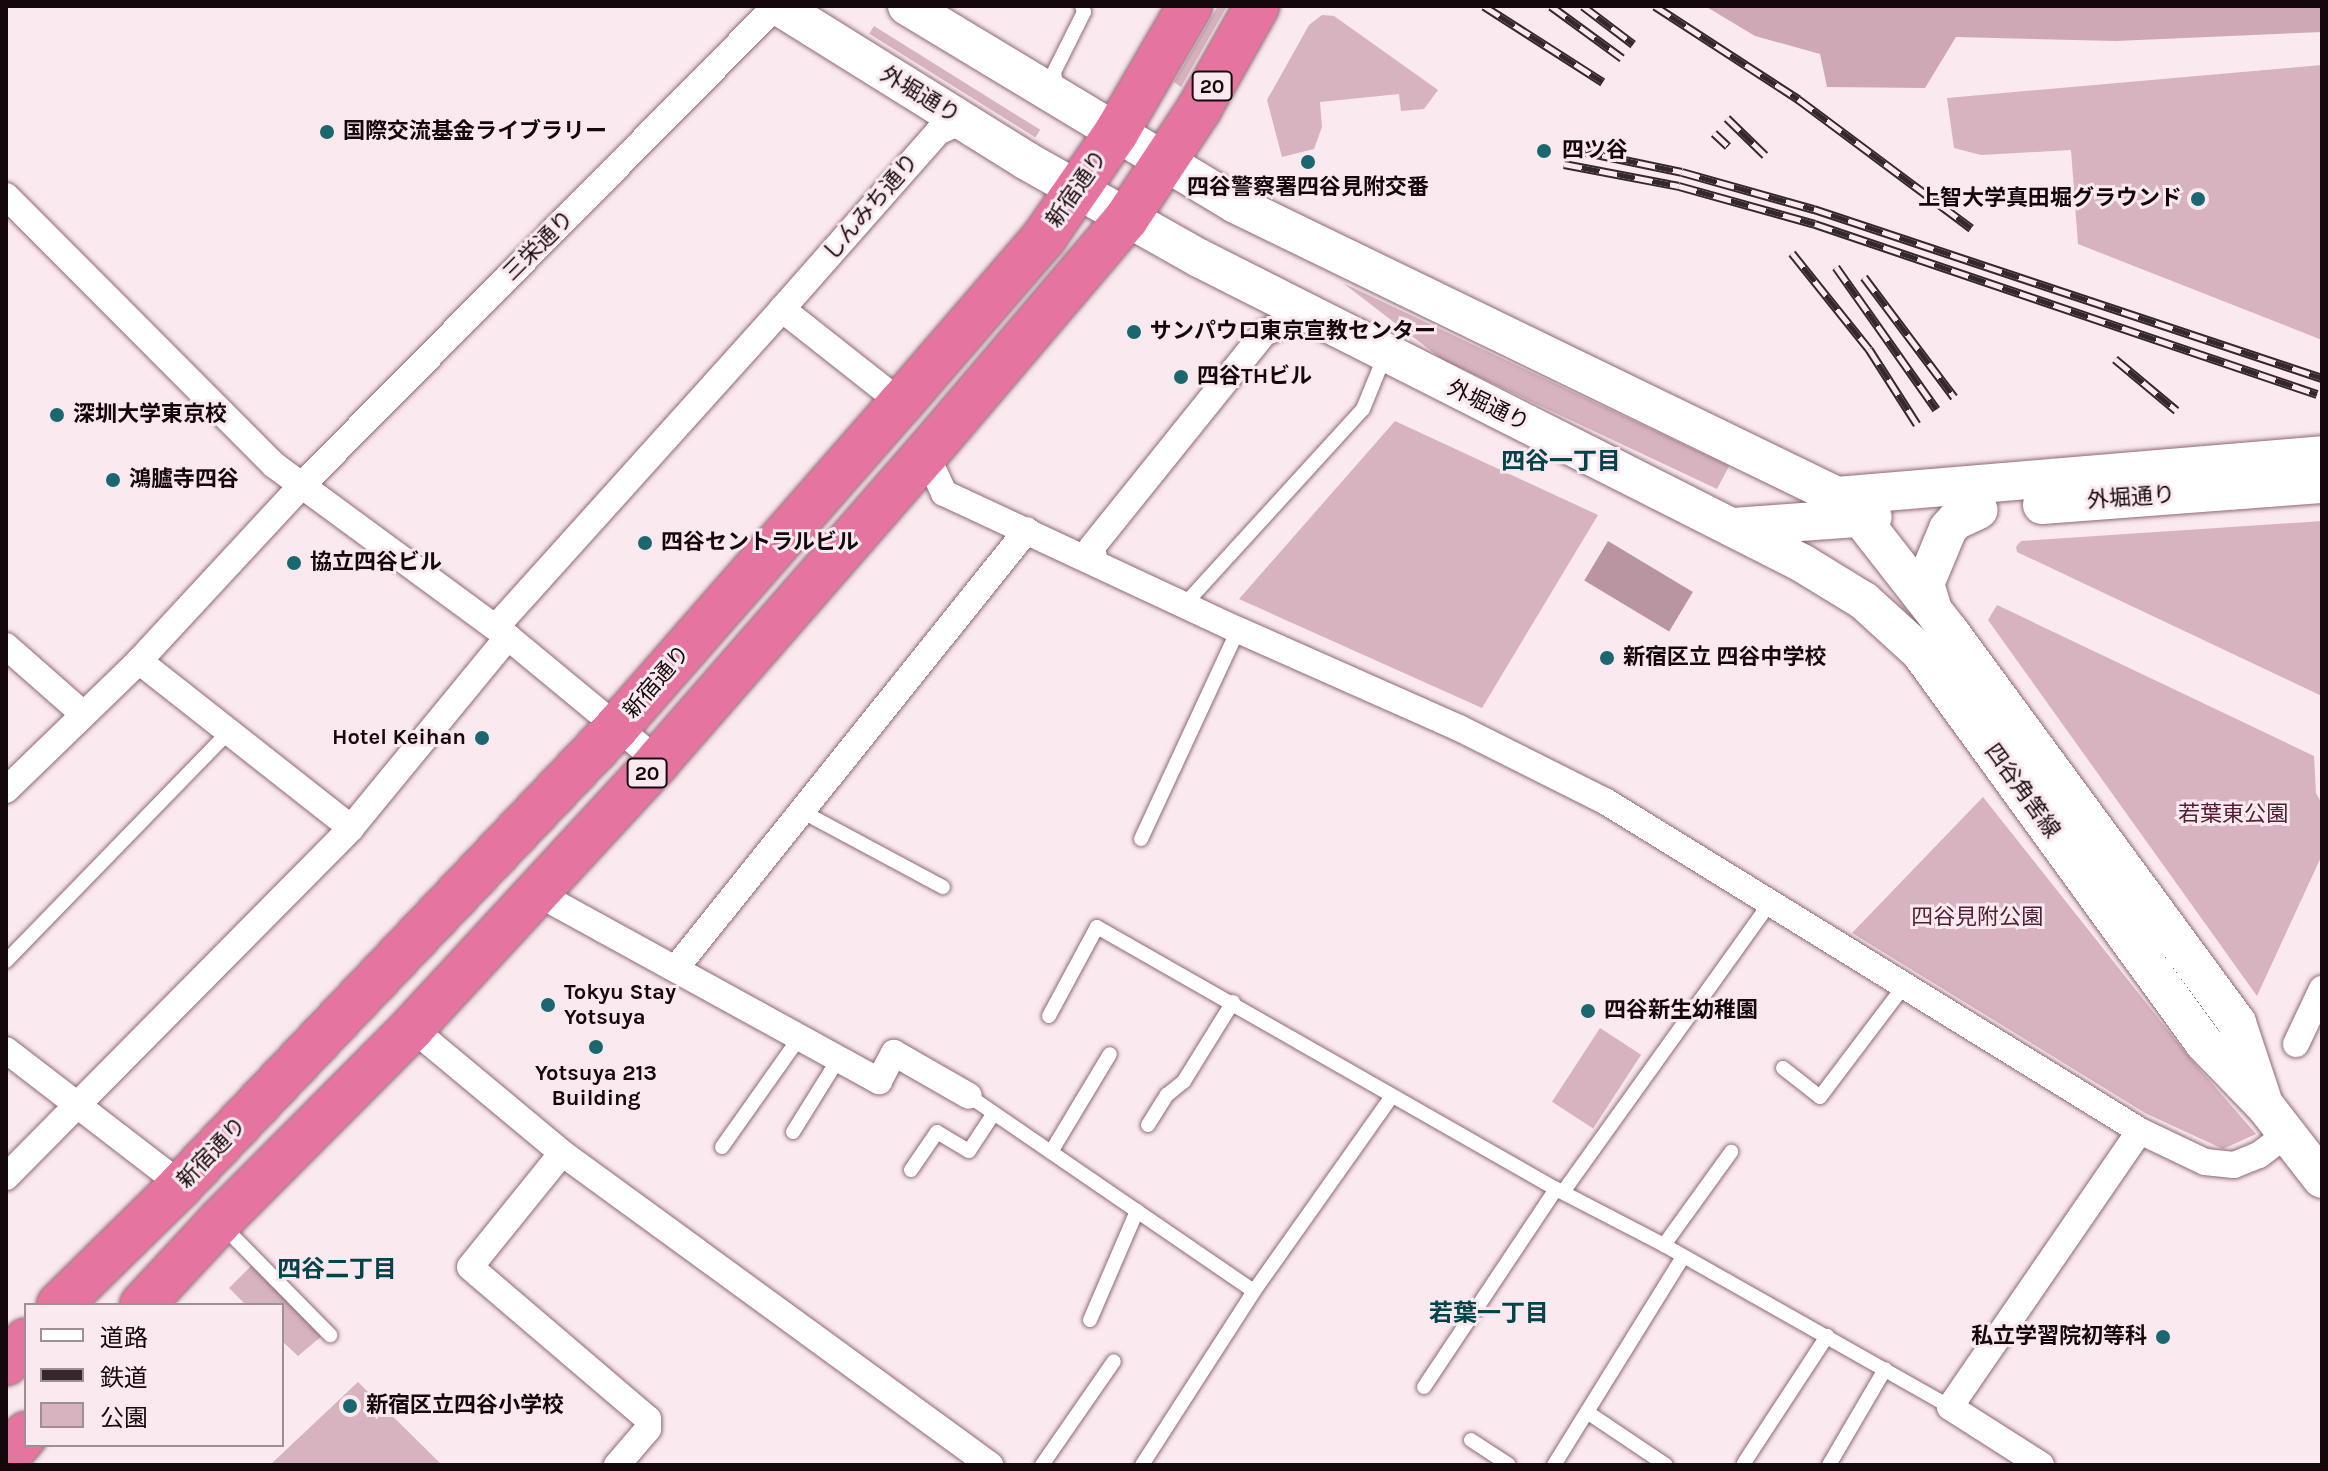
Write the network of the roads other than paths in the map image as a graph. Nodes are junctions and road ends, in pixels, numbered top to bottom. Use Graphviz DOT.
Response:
graph roads {
  1 [pos="777,6"];
  2 [pos="908,6"];
  3 [pos="1082,6"];
  4 [pos="1190,6"];
  5 [pos="1257,6"];
  6 [pos="1070,104"];
  7 [pos="970,125"];
  8 [pos="1116,133"];
  9 [pos="1165,164"];
  10 [pos="1077,190"];
  11 [pos="6,196"];
  12 [pos="1126,219"];
  13 [pos="782,309"];
  14 [pos="1309,313"];
  15 [pos="1385,355"];
  16 [pos="901,403"];
  17 [pos="926,454"];
  18 [pos="2322,455"];
  19 [pos="2322,484"];
  20 [pos="301,486"];
  21 [pos="1936,488"];
  22 [pos="1848,507"];
  23 [pos="1979,510"];
  24 [pos="1900,515"];
  25 [pos="1732,527"];
  26 [pos="1027,530"];
  27 [pos="1888,553"];
  28 [pos="1095,563"];
  29 [pos="1184,605"];
  30 [pos="1933,610"];
  31 [pos="1238,630"];
  32 [pos="502,632"];
  33 [pos="6,646"];
  34 [pos="1920,652"];
  35 [pos="139,661"];
  36 [pos="83,714"];
  37 [pos="617,727"];
  38 [pos="227,734"];
  39 [pos="658,761"];
  40 [pos="6,790"];
  41 [pos="801,811"];
  42 [pos="351,828"];
  43 [pos="1141,839"];
  44 [pos="943,887"];
  45 [pos="535,892"];
  46 [pos="1771,902"];
  47 [pos="6,961"];
  48 [pos="676,968"];
  49 [pos="1904,986"];
  50 [pos="2322,989"];
  51 [pos="1233,1002"];
  52 [pos="1049,1016"];
  53 [pos="412,1028"];
  54 [pos="800,1037"];
  55 [pos="2296,1044"];
  56 [pos="6,1050"];
  57 [pos="1110,1054"];
  58 [pos="839,1058"];
  59 [pos="1783,1068"];
  60 [pos="969,1096"];
  61 [pos="1392,1096"];
  62 [pos="76,1106"];
  63 [pos="994,1113"];
  64 [pos="2276,1121"];
  65 [pos="1148,1125"];
  66 [pos="2140,1131"];
  67 [pos="793,1132"];
  68 [pos="722,1147"];
  69 [pos="1051,1152"];
  70 [pos="1731,1152"];
  71 [pos="562,1153"];
  72 [pos="911,1170"];
  73 [pos="6,1177"];
  74 [pos="2322,1179"];
  75 [pos="181,1185"];
  76 [pos="1560,1190"];
  77 [pos="1137,1211"];
  78 [pos="219,1222"];
  79 [pos="1664,1245"];
  80 [pos="1683,1257"];
  81 [pos="1254,1291"];
  82 [pos="61,1303"];
  83 [pos="144,1303"];
  84 [pos="1090,1320"];
  85 [pos="330,1335"];
  86 [pos="1827,1336"];
  87 [pos="24,1343"];
  88 [pos="1114,1361"];
  89 [pos="6,1363"];
  90 [pos="1885,1369"];
  91 [pos="1424,1387"];
  92 [pos="1950,1407"];
  93 [pos="1587,1412"];
  94 [pos="24,1436"];
  95 [pos="1471,1440"];
  96 [pos="6,1458"];
  97 [pos="1744,1463"];
  98 [pos="617,1465"];
  99 [pos="990,1465"];
  100 [pos="1042,1465"];
  101 [pos="1142,1465"];
  102 [pos="1509,1465"];
  103 [pos="1554,1465"];
  104 [pos="1666,1465"];
  105 [pos="1829,1465"];
  106 [pos="2041,1465"];
  1 -- 7 [label="main road, 外堀通り"];
  1 -- 20 [label="street, 三栄通り"];
  2 -- 6 [label="main road, 外堀通り"];
  3 -- 6 [label="lane"];
  4 -- 8 [label="highway, 新宿通り / 20"];
  5 -- 9 [label="highway, 20"];
  6 -- 8 [label="main road, 外堀通り"];
  7 -- 10 [label="main road, 外堀通り"];
  7 -- 13 [label="street, しんみち通り"];
  8 -- 9 [label="main road, 外堀通り"];
  8 -- 10 [label="highway, 新宿通り / 20"];
  9 -- 12 [label="highway, 20"];
  9 -- 22 [label="main road, 外堀通り"];
  10 -- 12 [label="main road, 外堀通り"];
  10 -- 16 [label="highway, 新宿通り / 20"];
  11 -- 20 [label="street"];
  12 -- 14 [label="main road, 外堀通り"];
  12 -- 17 [label="highway, 20"];
  13 -- 16 [label="street"];
  13 -- 32 [label="street, しんみち通り"];
  14 -- 15 [label="main road, 外堀通り"];
  14 -- 28 [label="street"];
  15 -- 25 [label="main road, 外堀通り"];
  15 -- 29 [label="lane"];
  16 -- 37 [label="highway, 新宿通り / 20"];
  17 -- 26 [label="street"];
  17 -- 39 [label="highway, 20"];
  18 -- 21 [label="main road, 外堀通り"];
  19 -- 23 [label="main road, 外堀通り"];
  20 -- 32 [label="street"];
  20 -- 35 [label="street, 三栄通り"];
  21 -- 22 [label="main road, 外堀通り"];
  21 -- 24 [label="main road"];
  22 -- 24 [label="main road, 外堀通り"];
  22 -- 25 [label="main road, 外堀通り"];
  22 -- 27 [label="main road, 四谷角筈線"];
  23 -- 24 [label="main road, 外堀通り"];
  23 -- 30 [label="main road"];
  24 -- 27 [label="main road"];
  25 -- 34 [label="main road, 四谷角筈線"];
  26 -- 28 [label="street"];
  26 -- 41 [label="street"];
  27 -- 30 [label="main road, 四谷角筈線"];
  27 -- 34 [label="main road"];
  28 -- 29 [label="street"];
  29 -- 31 [label="street"];
  30 -- 64 [label="main road, 四谷角筈線"];
  31 -- 43 [label="lane"];
  31 -- 46 [label="street"];
  32 -- 37 [label="street"];
  32 -- 42 [label="street, しんみち通り"];
  33 -- 36 [label="street"];
  34 -- 64 [label="main road, 四谷角筈線"];
  35 -- 36 [label="street, 三栄通り"];
  35 -- 38 [label="street"];
  36 -- 40 [label="street, 三栄通り"];
  37 -- 39 [label="street"];
  37 -- 75 [label="highway, 新宿通り / 20"];
  38 -- 42 [label="street"];
  38 -- 47 [label="lane"];
  39 -- 45 [label="highway, 20"];
  41 -- 44 [label="lane"];
  41 -- 48 [label="street"];
  42 -- 62 [label="street, しんみち通り"];
  45 -- 48 [label="street"];
  45 -- 53 [label="highway, 20"];
  46 -- 49 [label="street"];
  46 -- 76 [label="lane"];
  48 -- 54 [label="street"];
  49 -- 59 [label="lane"];
  49 -- 66 [label="street"];
  50 -- 55 [label="street"];
  51 -- 52 [label="lane"];
  51 -- 61 [label="lane"];
  51 -- 65 [label="lane"];
  53 -- 71 [label="street"];
  53 -- 78 [label="highway, 20"];
  54 -- 58 [label="street"];
  54 -- 68 [label="lane"];
  56 -- 62 [label="street"];
  57 -- 69 [label="lane"];
  58 -- 60 [label="street"];
  58 -- 67 [label="lane"];
  60 -- 63 [label="lane"];
  61 -- 76 [label="lane"];
  61 -- 81 [label="lane"];
  62 -- 73 [label="street, しんみち通り"];
  62 -- 75 [label="street"];
  63 -- 69 [label="lane"];
  63 -- 72 [label="lane"];
  64 -- 66 [label="street"];
  64 -- 74 [label="main road, 四谷角筈線"];
  66 -- 92 [label="street"];
  69 -- 77 [label="lane"];
  70 -- 79 [label="lane"];
  71 -- 98 [label="street"];
  71 -- 99 [label="street"];
  75 -- 82 [label="highway, 新宿通り / 20"];
  76 -- 79 [label="lane"];
  76 -- 91 [label="lane"];
  77 -- 81 [label="lane"];
  77 -- 84 [label="lane"];
  78 -- 83 [label="highway, 20"];
  78 -- 85 [label="lane"];
  79 -- 80 [label="lane"];
  80 -- 86 [label="lane"];
  80 -- 93 [label="lane"];
  81 -- 101 [label="lane"];
  86 -- 90 [label="lane"];
  86 -- 97 [label="lane"];
  87 -- 89 [label="highway"];
  88 -- 100 [label="lane"];
  90 -- 92 [label="lane"];
  90 -- 105 [label="lane"];
  92 -- 106 [label="street"];
  93 -- 103 [label="lane"];
  93 -- 104 [label="lane"];
  94 -- 96 [label="highway"];
  95 -- 102 [label="lane"];
}
